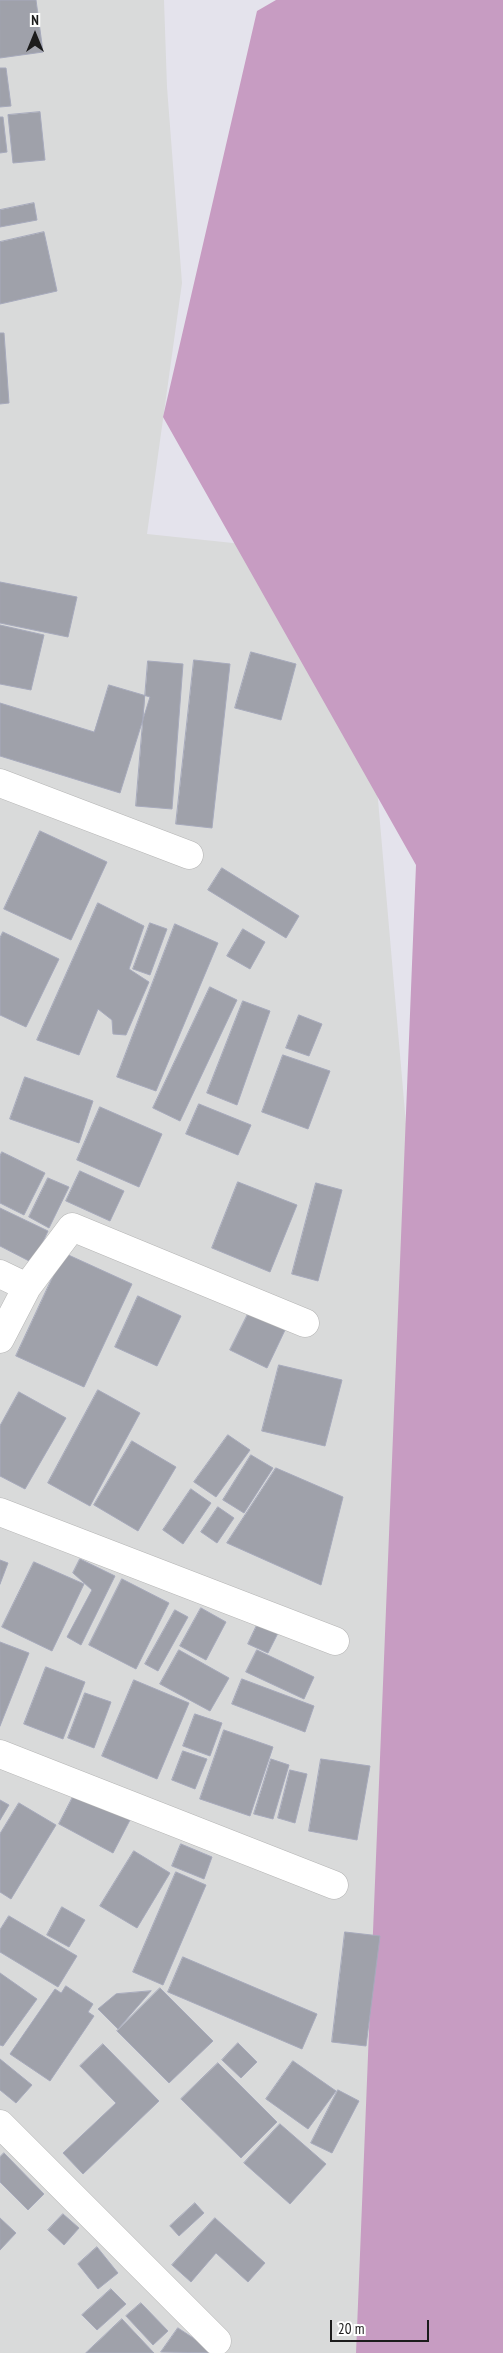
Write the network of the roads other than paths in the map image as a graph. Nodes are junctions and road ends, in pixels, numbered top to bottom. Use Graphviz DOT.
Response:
graph roads {
  1 [pos="0,783"];
  2 [pos="190,855"];
  3 [pos="0,1274"];
  4 [pos="27,1287"];
  5 [pos="305,1323"];
  6 [pos="0,1339"];
  7 [pos="0,1512"];
  8 [pos="335,1641"];
  9 [pos="0,1754"];
  10 [pos="334,1885"];
  11 [pos="0,2124"];
  12 [pos="217,2341"];
  1 -- 2 [label="street"];
  3 -- 4 [label="street"];
  4 -- 5 [label="street"];
  4 -- 6 [label="street"];
  7 -- 8 [label="street"];
  9 -- 10 [label="street"];
  11 -- 12 [label="street"];
}
